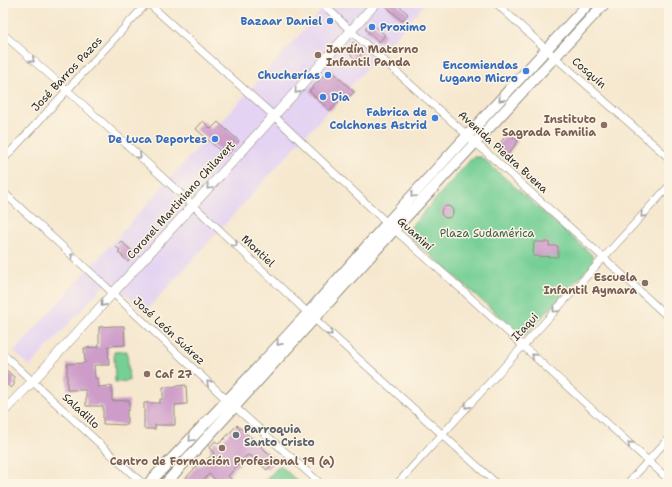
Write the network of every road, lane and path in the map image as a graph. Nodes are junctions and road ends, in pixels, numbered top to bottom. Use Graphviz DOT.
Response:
graph roads {
  1 [pos="148,3"];
  2 [pos="322,3"];
  3 [pos="376,3"];
  4 [pos="496,3"];
  5 [pos="589,3"];
  6 [pos="605,3"];
  7 [pos="351,31"];
  8 [pos="3,34"];
  9 [pos="547,50"];
  10 [pos="555,57"];
  11 [pos="67,90"];
  12 [pos="274,116"];
  13 [pos="467,135"];
  14 [pos="476,142"];
  15 [pos="669,158"];
  16 [pos="3,160"];
  17 [pos="669,186"];
  18 [pos="3,192"];
  19 [pos="193,205"];
  20 [pos="390,226"];
  21 [pos="604,258"];
  22 [pos="113,293"];
  23 [pos="311,316"];
  24 [pos="669,318"];
  25 [pos="522,346"];
  26 [pos="3,354"];
  27 [pos="33,381"];
  28 [pos="231,404"];
  29 [pos="3,412"];
  30 [pos="442,434"];
  31 [pos="669,438"];
  32 [pos="648,461"];
  33 [pos="669,480"];
  34 [pos="143,484"];
  35 [pos="148,484"];
  36 [pos="165,484"];
  37 [pos="321,484"];
  38 [pos="397,484"];
  39 [pos="497,484"];
  40 [pos="627,484"];
  1 -- 11 [label="street, José Barros Pazos"];
  1 -- 12 [label="street, Guaminí"];
  2 -- 7 [label="street, Avenida Piedra Buena"];
  3 -- 7 [label="street, Coronel Martiniano Chilavert"];
  4 -- 9 [label="street, Cosquín"];
  5 -- 9 [label="main road"];
  6 -- 10 [label="main road"];
  7 -- 12 [label="street, Coronel Martiniano Chilavert, one-way"];
  7 -- 13 [label="street, Avenida Piedra Buena"];
  8 -- 11 [label="street, Montiel, one-way"];
  9 -- 10 [label="street, Cosquín"];
  9 -- 13 [label="main road, one-way"];
  10 -- 14 [label="main road"];
  10 -- 15 [label="street, Cosquín"];
  11 -- 16 [label="street, José Barros Pazos"];
  11 -- 19 [label="street, Montiel, one-way"];
  12 -- 19 [label="street, Coronel Martiniano Chilavert, one-way"];
  12 -- 20 [label="street, Guaminí"];
  13 -- 14 [label="street, Avenida Piedra Buena"];
  13 -- 20 [label="main road, one-way"];
  14 -- 20 [label="main road"];
  14 -- 21 [label="street, Avenida Piedra Buena"];
  17 -- 21 [label="street, Itaqui, one-way"];
  22 -- 18 [label="street, José León Suárez, one-way"];
  19 -- 22 [label="street, Coronel Martiniano Chilavert"];
  19 -- 23 [label="street, Montiel, one-way"];
  20 -- 23 [label="main road"];
  20 -- 25 [label="street, Guaminí"];
  21 -- 24 [label="street, Avenida Piedra Buena"];
  21 -- 25 [label="street, Itaqui, one-way"];
  22 -- 27 [label="street, Coronel Martiniano Chilavert, one-way"];
  28 -- 22 [label="street, José León Suárez, one-way"];
  23 -- 28 [label="main road"];
  23 -- 30 [label="street, Montiel, one-way"];
  25 -- 30 [label="street, Itaqui, one-way"];
  32 -- 25 [label="street, Guaminí, one-way"];
  26 -- 27 [label="street, Saladillo"];
  27 -- 29 [label="street, Coronel Martiniano Chilavert"];
  27 -- 34 [label="street, Saladillo"];
  28 -- 35 [label="main road, one-way"];
  28 -- 36 [label="main road"];
  28 -- 37 [label="street, José León Suárez"];
  30 -- 38 [label="street, Itaqui"];
  30 -- 39 [label="street, Montiel"];
  31 -- 32 [label="street"];
  32 -- 33 [label="street, Guaminí"];
  32 -- 40 [label="street"];
}
